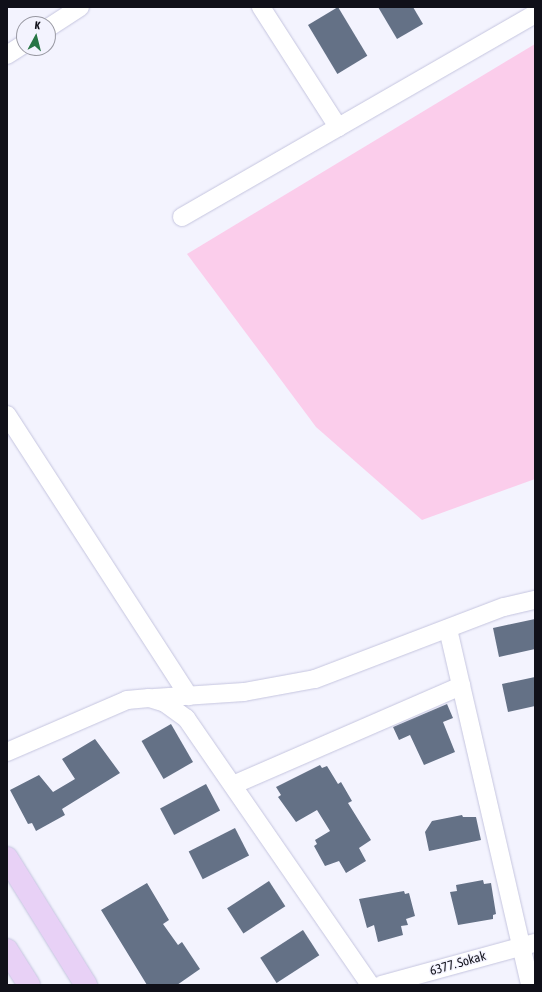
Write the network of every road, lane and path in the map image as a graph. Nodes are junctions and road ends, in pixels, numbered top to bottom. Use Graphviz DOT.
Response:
graph roads {
  1 [pos="80,7"];
  2 [pos="261,7"];
  3 [pos="535,14"];
  4 [pos="56,23"];
  5 [pos="16,49"];
  6 [pos="7,55"];
  7 [pos="338,127"];
  8 [pos="182,217"];
  9 [pos="7,415"];
  10 [pos="535,600"];
  11 [pos="448,628"];
  12 [pos="461,686"];
  13 [pos="189,696"];
  14 [pos="149,698"];
  15 [pos="7,752"];
  16 [pos="233,785"];
  17 [pos="7,858"];
  18 [pos="527,945"];
  19 [pos="7,950"];
  20 [pos="30,985"];
  21 [pos="86,985"];
  22 [pos="370,985"];
  23 [pos="381,985"];
  24 [pos="530,985"];
  1 -- 4 [label="street"];
  2 -- 7 [label="street"];
  3 -- 7 [label="street"];
  5 -- 6 [label="street"];
  7 -- 8 [label="street"];
  9 -- 13 [label="street"];
  10 -- 11 [label="street"];
  11 -- 12 [label="street"];
  11 -- 13 [label="street"];
  12 -- 16 [label="street"];
  12 -- 18 [label="street"];
  13 -- 14 [label="street"];
  14 -- 15 [label="street"];
  14 -- 16 [label="street"];
  16 -- 22 [label="street"];
  17 -- 21 [label="main road"];
  18 -- 23 [label="street, 6377. Sokak"];
  18 -- 24 [label="street"];
  19 -- 20 [label="main road"];
}
